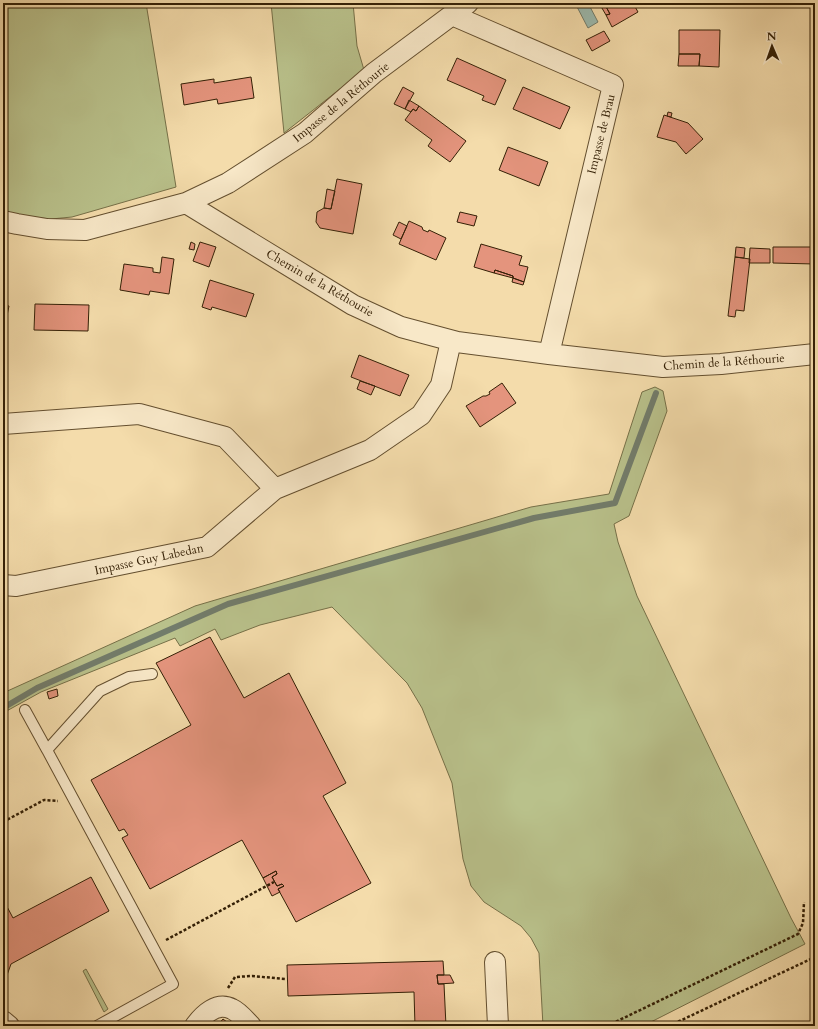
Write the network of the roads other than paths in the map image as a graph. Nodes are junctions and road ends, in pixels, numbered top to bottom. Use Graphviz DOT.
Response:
graph roads {
  1 [pos="468,3"];
  2 [pos="452,15"];
  3 [pos="186,203"];
  4 [pos="3,221"];
  5 [pos="451,341"];
  6 [pos="549,354"];
  7 [pos="815,354"];
  8 [pos="3,424"];
  9 [pos="275,489"];
  10 [pos="3,585"];
  11 [pos="152,674"];
  12 [pos="25,710"];
  13 [pos="47,750"];
  14 [pos="495,962"];
  15 [pos="3,1021"];
  16 [pos="9,1026"];
  17 [pos="98,1026"];
  18 [pos="196,1026"];
  19 [pos="251,1026"];
  20 [pos="498,1026"];
  1 -- 2 [label="street, Impasse de la Réthourie"];
  2 -- 3 [label="street, Impasse de la Réthourie"];
  2 -- 6 [label="street, Impasse de Brau"];
  3 -- 4 [label="street"];
  3 -- 5 [label="street, Chemin de la Réthourie"];
  5 -- 6 [label="street, Chemin de la Réthourie"];
  5 -- 9 [label="street, Impasse Guy Labedan"];
  6 -- 7 [label="street, Chemin de la Réthourie"];
  8 -- 9 [label="street"];
  9 -- 10 [label="street, Impasse Guy Labedan"];
  11 -- 13 [label="lane"];
  12 -- 13 [label="lane"];
  13 -- 17 [label="lane"];
  14 -- 20 [label="street"];
  15 -- 16 [label="street"];
  18 -- 19 [label="street"];
}
